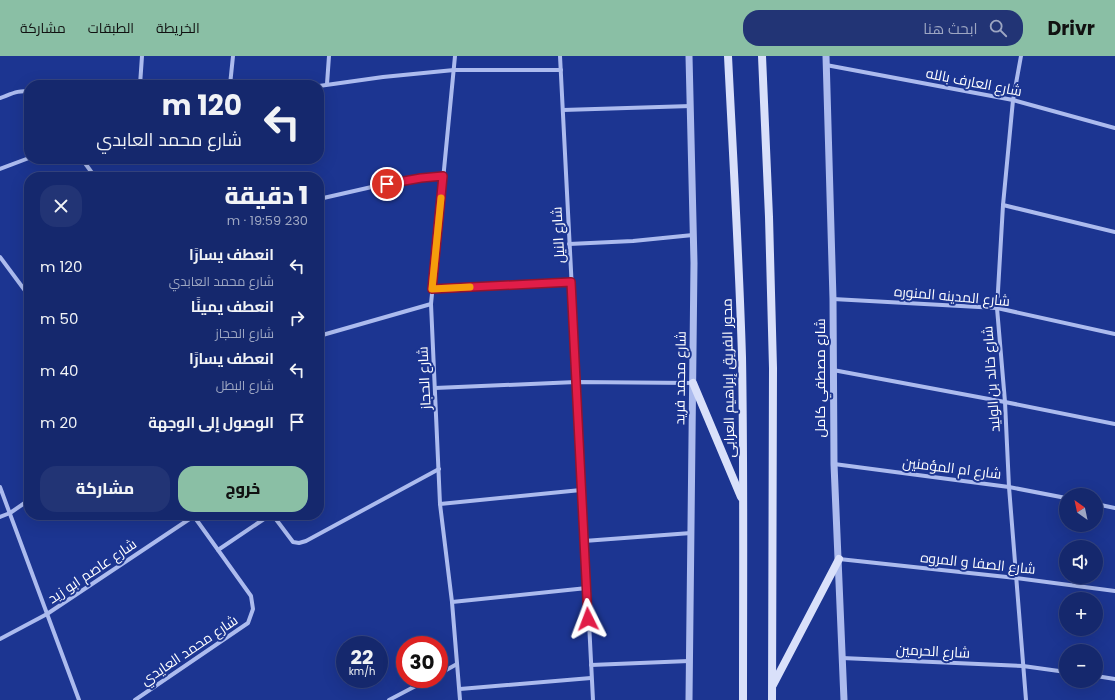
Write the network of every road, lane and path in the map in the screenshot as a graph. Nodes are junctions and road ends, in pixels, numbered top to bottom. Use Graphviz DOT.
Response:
graph roads {
  1 [pos="142,56"];
  2 [pos="233,56"];
  3 [pos="329,56"];
  4 [pos="455,56"];
  5 [pos="560,56"];
  6 [pos="690,56"];
  7 [pos="728,56"];
  8 [pos="762,56"];
  9 [pos="826,56"];
  10 [pos="1021,56"];
  11 [pos="826,65"];
  12 [pos="454,70"];
  13 [pos="561,70"];
  14 [pos="140,80"];
  15 [pos="231,80"];
  16 [pos="327,84"];
  17 [pos="324,85"];
  18 [pos="24,91"];
  19 [pos="0,98"];
  20 [pos="1013,100"];
  21 [pos="691,106"];
  22 [pos="563,110"];
  23 [pos="1115,128"];
  24 [pos="24,160"];
  25 [pos="0,169"];
  26 [pos="443,176"];
  27 [pos="324,198"];
  28 [pos="1003,205"];
  29 [pos="1115,232"];
  30 [pos="693,235"];
  31 [pos="569,244"];
  32 [pos="0,257"];
  33 [pos="571,282"];
  34 [pos="24,289"];
  35 [pos="432,289"];
  36 [pos="833,299"];
  37 [pos="431,304"];
  38 [pos="997,308"];
  39 [pos="1115,334"];
  40 [pos="324,335"];
  41 [pos="833,370"];
  42 [pos="576,382"];
  43 [pos="694,383"];
  44 [pos="435,388"];
  45 [pos="1005,402"];
  46 [pos="1115,424"];
  47 [pos="834,464"];
  48 [pos="439,469"];
  49 [pos="0,487"];
  50 [pos="1009,487"];
  51 [pos="581,490"];
  52 [pos="1059,497"];
  53 [pos="743,501"];
  54 [pos="24,503"];
  55 [pos="440,504"];
  56 [pos="1103,505"];
  57 [pos="1115,508"];
  58 [pos="10,513"];
  59 [pos="0,517"];
  60 [pos="187,520"];
  61 [pos="196,520"];
  62 [pos="263,520"];
  63 [pos="276,520"];
  64 [pos="691,533"];
  65 [pos="584,541"];
  66 [pos="218,550"];
  67 [pos="839,559"];
  68 [pos="1016,578"];
  69 [pos="587,588"];
  70 [pos="1115,592"];
  71 [pos="452,602"];
  72 [pos="47,614"];
  73 [pos="0,639"];
  74 [pos="842,658"];
  75 [pos="689,661"];
  76 [pos="457,664"];
  77 [pos="591,665"];
  78 [pos="1023,666"];
  79 [pos="448,669"];
  80 [pos="1059,671"];
  81 [pos="1103,677"];
  82 [pos="592,678"];
  83 [pos="1115,679"];
  84 [pos="772,687"];
  85 [pos="412,688"];
  86 [pos="460,689"];
  87 [pos="79,700"];
  88 [pos="135,700"];
  89 [pos="389,700"];
  90 [pos="460,700"];
  91 [pos="593,700"];
  92 [pos="689,700"];
  93 [pos="743,700"];
  94 [pos="772,700"];
  95 [pos="844,700"];
  96 [pos="1026,700"];
  1 -- 14 [label="street"];
  2 -- 15 [label="street"];
  3 -- 16 [label="street"];
  4 -- 12 [label="street, شارع الحجاز"];
  5 -- 13 [label="street, شارع النيل"];
  6 -- 21 [label="street, شارع محمد فريد"];
  7 -- 53 [label="main road, محور الفريق إبراهيم العرابى"];
  8 -- 84 [label="main road"];
  9 -- 11 [label="street, شارع مصطفي كامل"];
  10 -- 20 [label="street, شارع خالد بن الوليد"];
  11 -- 20 [label="street, شارع العارف بالله"];
  11 -- 36 [label="street, شارع مصطفي كامل"];
  12 -- 13 [label="street"];
  12 -- 16 [label="street"];
  12 -- 26 [label="street, شارع الحجاز"];
  13 -- 22 [label="street, شارع النيل"];
  16 -- 17 [label="street"];
  18 -- 19 [label="street"];
  20 -- 23 [label="street, شارع العارف بالله"];
  20 -- 28 [label="street, شارع خالد بن الوليد"];
  21 -- 22 [label="street"];
  21 -- 30 [label="street, شارع محمد فريد"];
  22 -- 31 [label="street, شارع النيل"];
  24 -- 25 [label="street"];
  26 -- 27 [label="street"];
  26 -- 35 [label="street, شارع الحجاز"];
  28 -- 29 [label="street"];
  28 -- 38 [label="street, شارع خالد بن الوليد"];
  30 -- 31 [label="street"];
  30 -- 43 [label="street, شارع محمد فريد"];
  31 -- 33 [label="street, شارع النيل"];
  32 -- 34 [label="street"];
  33 -- 35 [label="street"];
  33 -- 42 [label="street, شارع النيل"];
  35 -- 37 [label="street, شارع الحجاز"];
  36 -- 38 [label="street, شارع المدينه المنوره"];
  36 -- 41 [label="street, شارع مصطفي كامل"];
  37 -- 40 [label="street"];
  37 -- 44 [label="street, شارع الحجاز"];
  38 -- 39 [label="street, شارع المدينه المنوره"];
  38 -- 45 [label="street, شارع خالد بن الوليد"];
  41 -- 45 [label="street"];
  41 -- 47 [label="street, شارع مصطفي كامل"];
  42 -- 43 [label="street"];
  42 -- 44 [label="street"];
  42 -- 51 [label="street, شارع النيل"];
  43 -- 53 [label="main road"];
  43 -- 64 [label="street, شارع محمد فريد"];
  44 -- 48 [label="street, شارع الحجاز"];
  45 -- 46 [label="street"];
  45 -- 50 [label="street, شارع خالد بن الوليد"];
  47 -- 50 [label="street, شارع ام المؤمنين"];
  47 -- 67 [label="street, شارع مصطفي كامل"];
  48 -- 55 [label="street, شارع الحجاز"];
  48 -- 63 [label="street"];
  49 -- 58 [label="street"];
  50 -- 52 [label="street, شارع ام المؤمنين"];
  50 -- 68 [label="street, شارع خالد بن الوليد"];
  51 -- 55 [label="street"];
  51 -- 65 [label="street, شارع النيل"];
  53 -- 93 [label="main road, محور الفريق إبراهيم العرابى"];
  54 -- 58 [label="street"];
  55 -- 71 [label="street, شارع الحجاز"];
  56 -- 57 [label="street"];
  58 -- 59 [label="street"];
  58 -- 72 [label="street"];
  60 -- 72 [label="street, شارع عاصم ابو زيد"];
  61 -- 66 [label="street, شارع محمد العايدي"];
  62 -- 66 [label="street"];
  64 -- 65 [label="street"];
  64 -- 75 [label="street, شارع محمد فريد"];
  65 -- 69 [label="street, شارع النيل"];
  66 -- 88 [label="street, شارع محمد العايدي"];
  67 -- 68 [label="street, شارع الصفا و المروه"];
  67 -- 74 [label="street, شارع مصطفي كامل"];
  67 -- 84 [label="main road"];
  68 -- 70 [label="street, شارع الصفا و المروه"];
  68 -- 78 [label="street, شارع خالد بن الوليد"];
  69 -- 71 [label="street"];
  69 -- 77 [label="street, شارع النيل"];
  71 -- 76 [label="street, شارع الحجاز"];
  72 -- 73 [label="street, شارع عاصم ابو زيد"];
  72 -- 87 [label="street"];
  74 -- 78 [label="street, شارع الحرمين"];
  74 -- 95 [label="street, شارع مصطفي كامل"];
  75 -- 77 [label="street"];
  75 -- 92 [label="street, شارع محمد فريد"];
  76 -- 79 [label="street"];
  76 -- 86 [label="street, شارع الحجاز"];
  77 -- 82 [label="street, شارع النيل"];
  78 -- 80 [label="street, شارع الحرمين"];
  78 -- 96 [label="street, شارع خالد بن الوليد"];
  81 -- 83 [label="street"];
  82 -- 86 [label="street"];
  82 -- 91 [label="street, شارع النيل"];
  84 -- 94 [label="main road"];
  85 -- 89 [label="street"];
  86 -- 90 [label="street, شارع الحجاز"];
}
